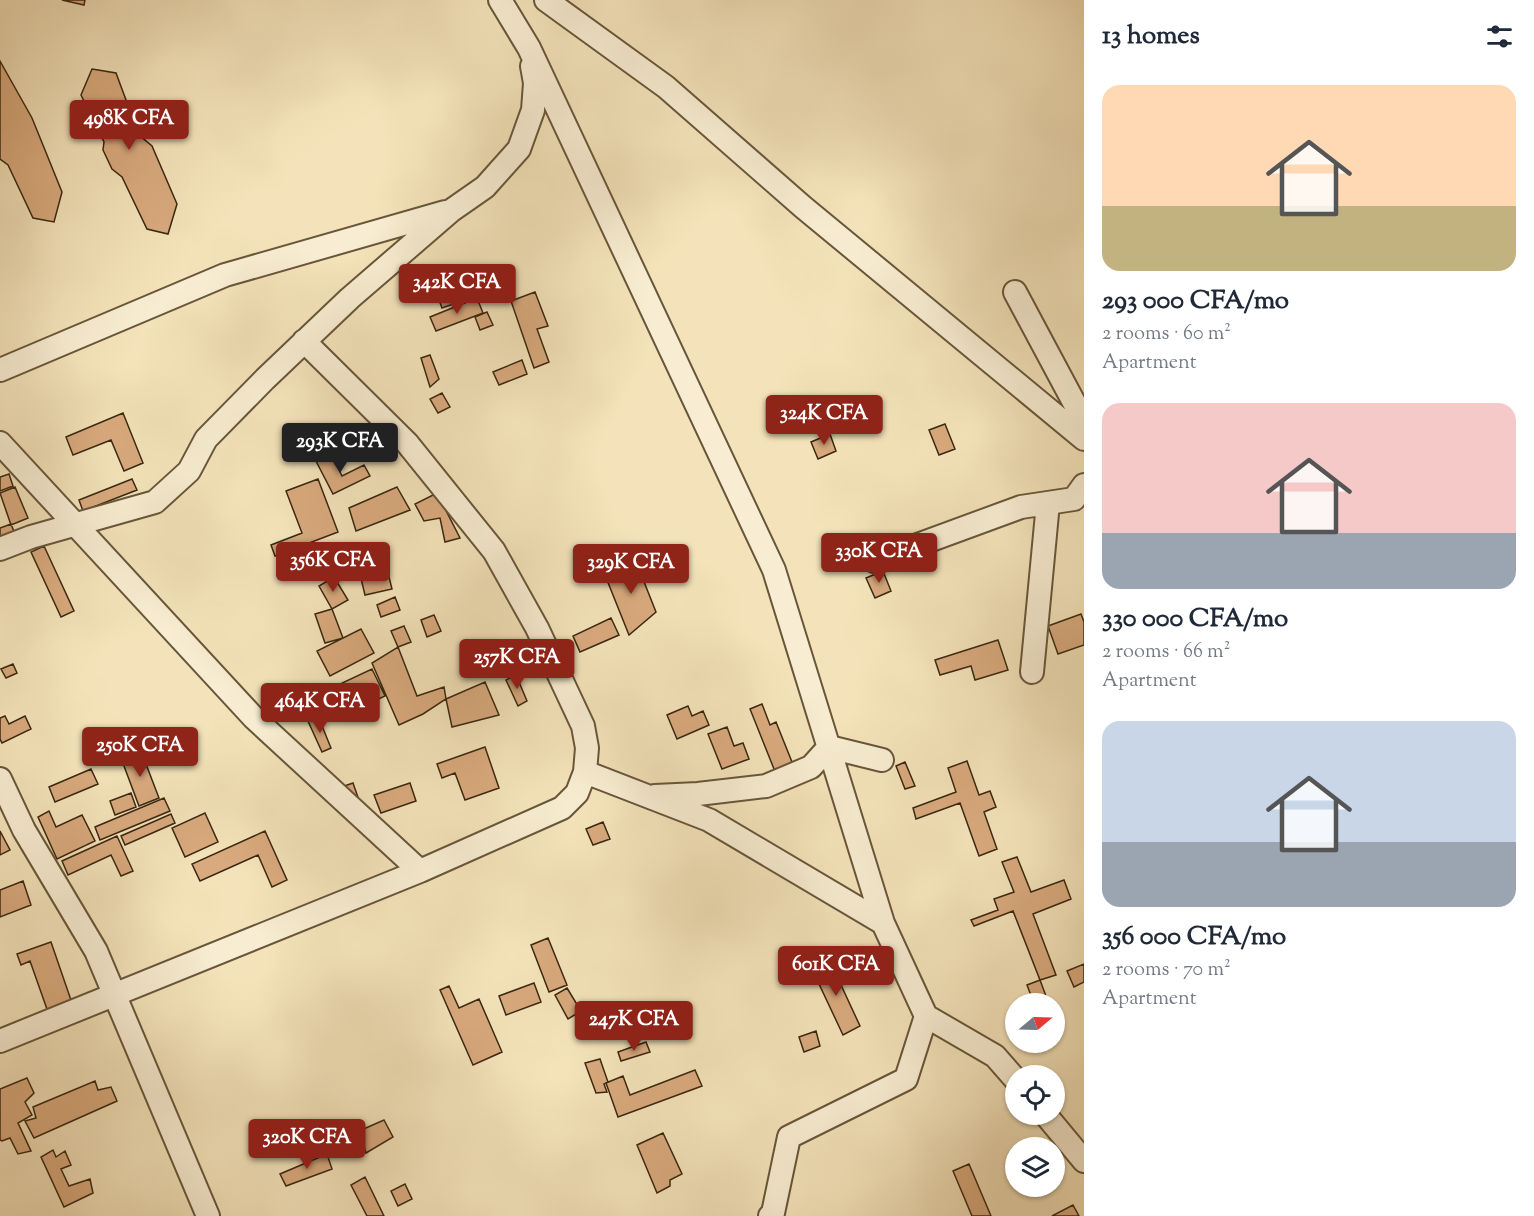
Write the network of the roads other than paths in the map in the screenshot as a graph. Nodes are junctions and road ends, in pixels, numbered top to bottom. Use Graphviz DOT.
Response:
graph roads {
  1 [pos="500,0"];
  2 [pos="546,0"];
  3 [pos="529,48"];
  4 [pos="452,210"];
  5 [pos="1015,292"];
  6 [pos="304,341"];
  7 [pos="0,370"];
  8 [pos="1084,421"];
  9 [pos="1084,439"];
  10 [pos="0,443"];
  11 [pos="1084,485"];
  12 [pos="1048,503"];
  13 [pos="77,526"];
  14 [pos="0,549"];
  15 [pos="874,561"];
  16 [pos="1032,672"];
  17 [pos="829,747"];
  18 [pos="882,760"];
  19 [pos="585,772"];
  20 [pos="0,779"];
  21 [pos="647,796"];
  22 [pos="420,871"];
  23 [pos="883,923"];
  24 [pos="116,994"];
  25 [pos="926,1016"];
  26 [pos="0,1041"];
  27 [pos="1005,1067"];
  28 [pos="1054,1125"];
  29 [pos="1084,1161"];
  30 [pos="208,1216"];
  31 [pos="770,1216"];
  1 -- 3 [label="street"];
  2 -- 9 [label="street"];
  3 -- 4 [label="street"];
  3 -- 17 [label="street"];
  4 -- 6 [label="street"];
  4 -- 7 [label="street"];
  5 -- 8 [label="street"];
  6 -- 13 [label="street"];
  6 -- 19 [label="street"];
  10 -- 13 [label="street"];
  11 -- 12 [label="street"];
  12 -- 15 [label="street"];
  12 -- 16 [label="street"];
  13 -- 14 [label="street"];
  13 -- 22 [label="street"];
  17 -- 18 [label="street"];
  17 -- 21 [label="street"];
  17 -- 23 [label="street"];
  19 -- 21 [label="street"];
  19 -- 22 [label="street"];
  20 -- 24 [label="street"];
  21 -- 23 [label="street"];
  22 -- 24 [label="street"];
  23 -- 25 [label="street"];
  24 -- 26 [label="street"];
  24 -- 30 [label="street"];
  25 -- 27 [label="street"];
  25 -- 31 [label="street"];
  28 -- 29 [label="street"];
}
